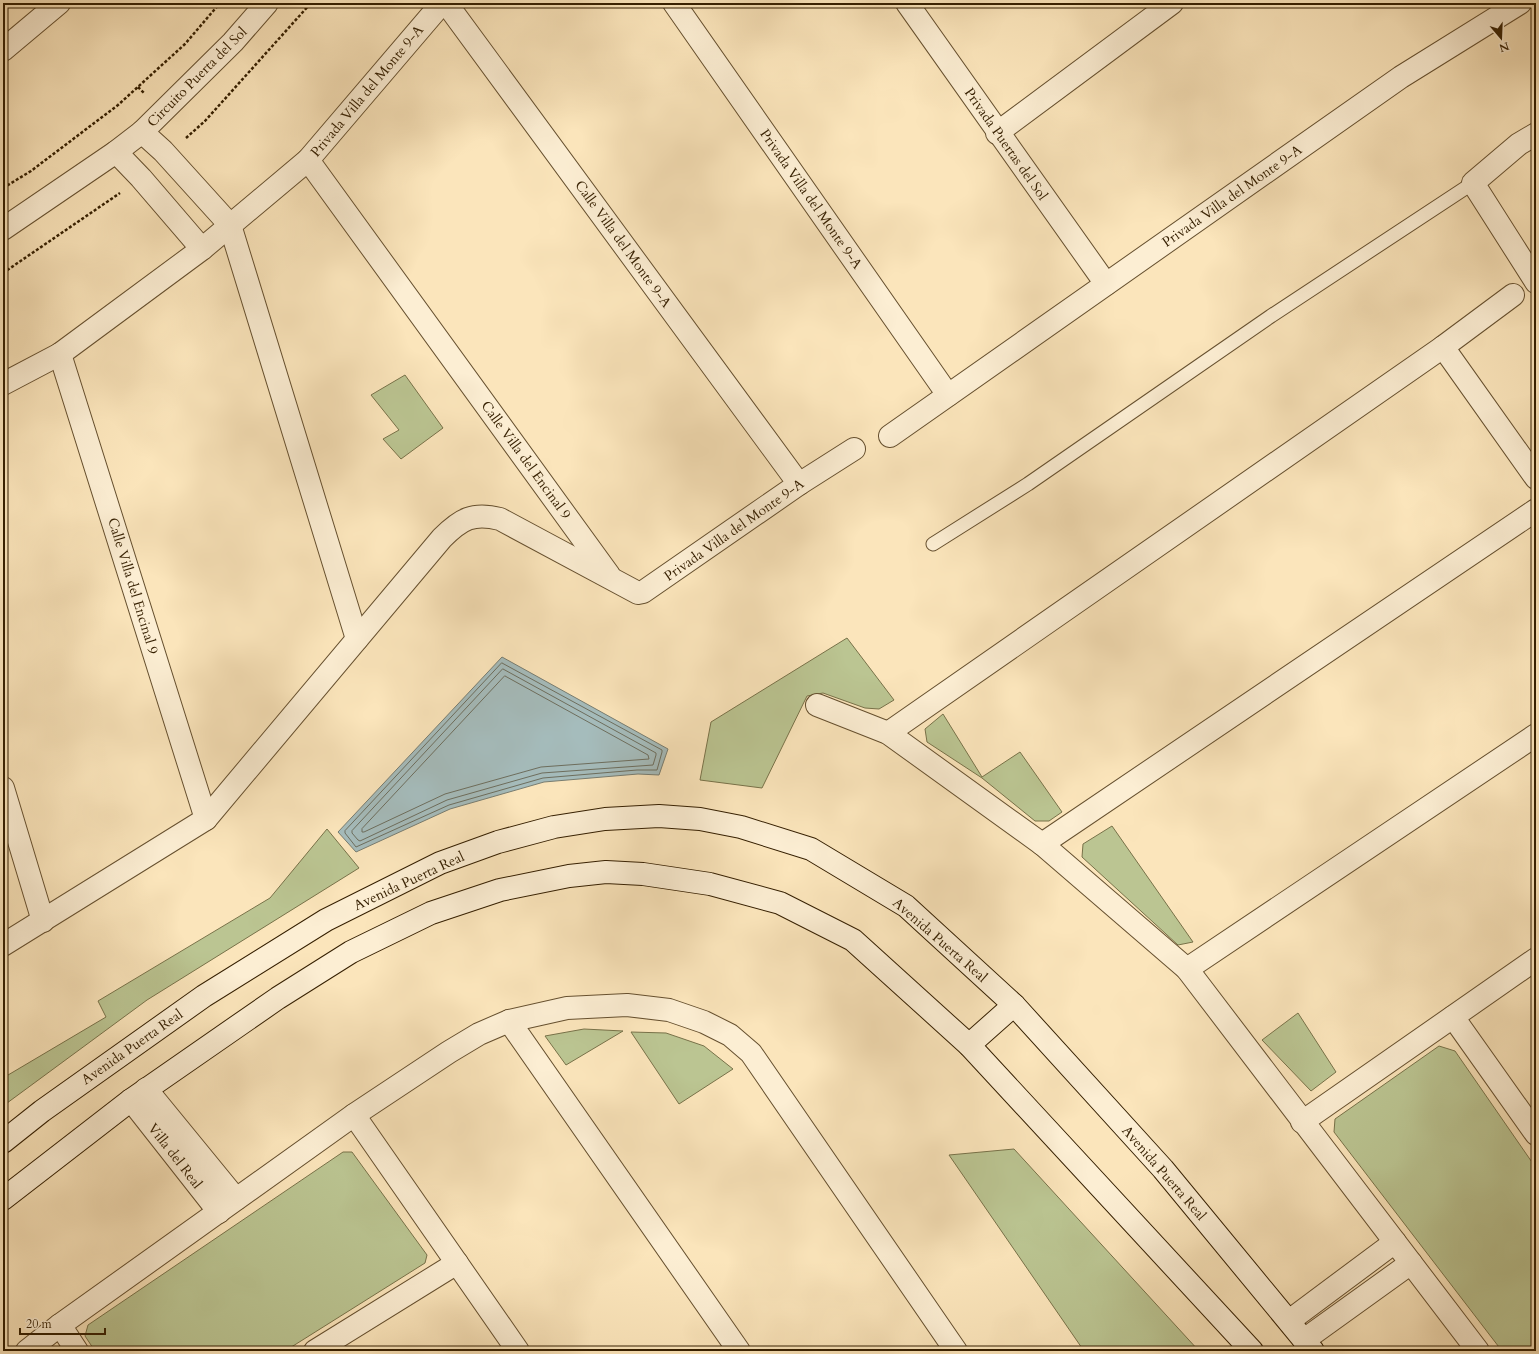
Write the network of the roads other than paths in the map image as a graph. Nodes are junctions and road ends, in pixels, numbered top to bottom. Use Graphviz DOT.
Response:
graph roads {
  1 [pos="59,3"];
  2 [pos="267,3"];
  3 [pos="442,3"];
  4 [pos="446,3"];
  5 [pos="674,3"];
  6 [pos="906,3"];
  7 [pos="1172,3"];
  8 [pos="1520,3"];
  9 [pos="3,50"];
  10 [pos="142,132"];
  11 [pos="997,133"];
  12 [pos="1536,134"];
  13 [pos="116,152"];
  14 [pos="308,160"];
  15 [pos="1473,183"];
  16 [pos="5,222"];
  17 [pos="230,225"];
  18 [pos="202,249"];
  19 [pos="1536,282"];
  20 [pos="1106,284"];
  21 [pos="1513,295"];
  22 [pos="1443,347"];
  23 [pos="60,354"];
  24 [pos="3,384"];
  25 [pos="948,395"];
  26 [pos="890,436"];
  27 [pos="854,449"];
  28 [pos="1536,478"];
  29 [pos="799,484"];
  30 [pos="1536,510"];
  31 [pos="933,544"];
  32 [pos="612,579"];
  33 [pos="357,639"];
  34 [pos="818,705"];
  35 [pos="888,733"];
  36 [pos="1536,735"];
  37 [pos="3,788"];
  38 [pos="206,819"];
  39 [pos="1042,844"];
  40 [pos="43,920"];
  41 [pos="3,945"];
  42 [pos="1536,959"];
  43 [pos="1187,969"];
  44 [pos="1014,1005"];
  45 [pos="1453,1017"];
  46 [pos="509,1021"];
  47 [pos="969,1045"];
  48 [pos="138,1095"];
  49 [pos="354,1115"];
  50 [pos="1302,1122"];
  51 [pos="1536,1134"];
  52 [pos="3,1142"];
  53 [pos="3,1199"];
  54 [pos="228,1205"];
  55 [pos="1395,1242"];
  56 [pos="457,1263"];
  57 [pos="1411,1263"];
  58 [pos="1289,1322"];
  59 [pos="60,1325"];
  60 [pos="1308,1346"];
  61 [pos="27,1351"];
  62 [pos="77,1351"];
  63 [pos="315,1351"];
  64 [pos="518,1351"];
  65 [pos="738,1351"];
  66 [pos="956,1351"];
  67 [pos="1252,1351"];
  68 [pos="1478,1351"];
  1 -- 9 [label="street"];
  2 -- 10 [label="street, Circuito Puerta del Sol"];
  3 -- 14 [label="street, Privada Villa del Monte 9-A"];
  4 -- 29 [label="street, Calle Villa del Monte 9-A"];
  5 -- 25 [label="street, Privada Villa del Monte 9-A"];
  6 -- 11 [label="street, Privada Puertas del Sol"];
  7 -- 11 [label="street"];
  8 -- 20 [label="street, Privada Villa del Monte 9-A"];
  10 -- 13 [label="street, Circuito Puerta del Sol"];
  10 -- 17 [label="street, Circuito Puerta del Sol"];
  11 -- 20 [label="street, Privada Puertas del Sol"];
  12 -- 15 [label="street"];
  13 -- 16 [label="street, Circuito Puerta del Sol"];
  13 -- 18 [label="street"];
  14 -- 17 [label="street"];
  14 -- 32 [label="street, Calle Villa del Encinal 9"];
  15 -- 19 [label="street"];
  15 -- 31 [label="lane"];
  17 -- 18 [label="street"];
  17 -- 33 [label="street"];
  18 -- 23 [label="street"];
  20 -- 25 [label="street, Privada Villa del Monte 9-A"];
  21 -- 22 [label="street"];
  22 -- 28 [label="street"];
  22 -- 35 [label="street"];
  23 -- 24 [label="street"];
  23 -- 38 [label="street, Calle Villa del Encinal 9"];
  25 -- 26 [label="street, Privada Villa del Monte 9-A"];
  27 -- 29 [label="street, Privada Villa del Monte 9-A"];
  29 -- 32 [label="street, Privada Villa del Monte 9-A"];
  30 -- 39 [label="street"];
  32 -- 33 [label="street"];
  33 -- 38 [label="street"];
  34 -- 35 [label="street"];
  35 -- 39 [label="street"];
  36 -- 43 [label="street"];
  37 -- 40 [label="street"];
  38 -- 40 [label="street"];
  39 -- 43 [label="street"];
  40 -- 41 [label="street"];
  42 -- 45 [label="street"];
  43 -- 50 [label="street"];
  44 -- 47 [label="street"];
  44 -- 52 [label="street, Avenida Puerta Real"];
  44 -- 58 [label="street, Avenida Puerta Real"];
  45 -- 50 [label="street"];
  45 -- 51 [label="street"];
  46 -- 49 [label="street"];
  46 -- 65 [label="street"];
  46 -- 66 [label="street"];
  47 -- 48 [label="street"];
  47 -- 67 [label="street"];
  48 -- 53 [label="street"];
  48 -- 54 [label="street, Villa del Real"];
  49 -- 54 [label="street"];
  49 -- 56 [label="street"];
  50 -- 55 [label="street"];
  54 -- 59 [label="street"];
  55 -- 57 [label="street"];
  55 -- 58 [label="street"];
  56 -- 63 [label="street"];
  56 -- 64 [label="street"];
  57 -- 60 [label="street"];
  57 -- 68 [label="street"];
  58 -- 60 [label="street, Avenida Puerta Real"];
  59 -- 61 [label="street"];
  59 -- 62 [label="street"];
}
